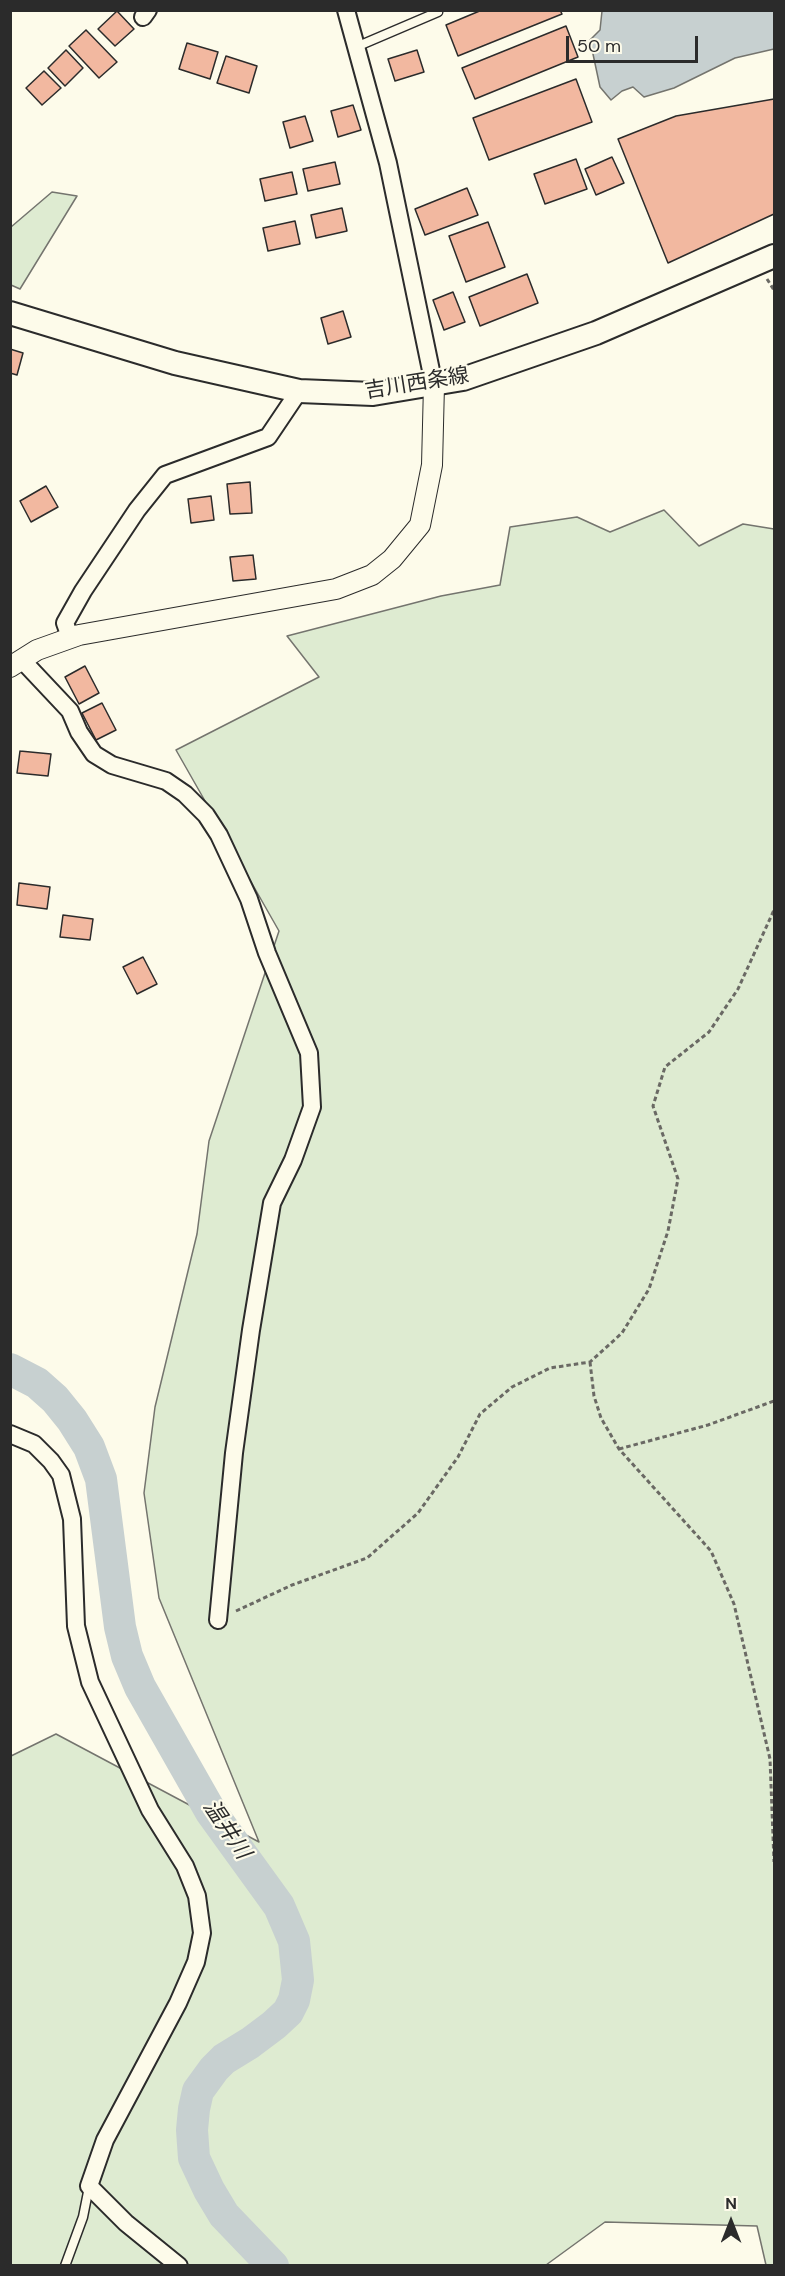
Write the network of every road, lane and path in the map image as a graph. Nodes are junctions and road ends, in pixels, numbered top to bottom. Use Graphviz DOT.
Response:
graph roads {
  1 [pos="346,10"];
  2 [pos="438,12"];
  3 [pos="356,47"];
  4 [pos="774,256"];
  5 [pos="10,313"];
  6 [pos="434,385"];
  7 [pos="299,392"];
  8 [pos="70,637"];
  9 [pos="16,663"];
  10 [pos="774,910"];
  11 [pos="590,1362"];
  12 [pos="774,1401"];
  13 [pos="10,1434"];
  14 [pos="619,1449"];
  15 [pos="218,1620"];
  16 [pos="774,1862"];
  17 [pos="90,2186"];
  18 [pos="65,2265"];
  19 [pos="179,2265"];
  1 -- 3 [label="street"];
  2 -- 3 [label="lane"];
  3 -- 6 [label="street"];
  4 -- 6 [label="main road, 吉川西条線"];
  5 -- 7 [label="main road, 吉川西条線"];
  6 -- 7 [label="main road, 吉川西条線"];
  6 -- 8 [label="street"];
  7 -- 8 [label="street"];
  8 -- 9 [label="street"];
  9 -- 15 [label="street"];
  10 -- 11 [label="path"];
  11 -- 14 [label="path"];
  11 -- 15 [label="path"];
  12 -- 14 [label="path"];
  13 -- 17 [label="street"];
  14 -- 16 [label="path"];
  17 -- 18 [label="lane"];
  17 -- 19 [label="street"];
}
